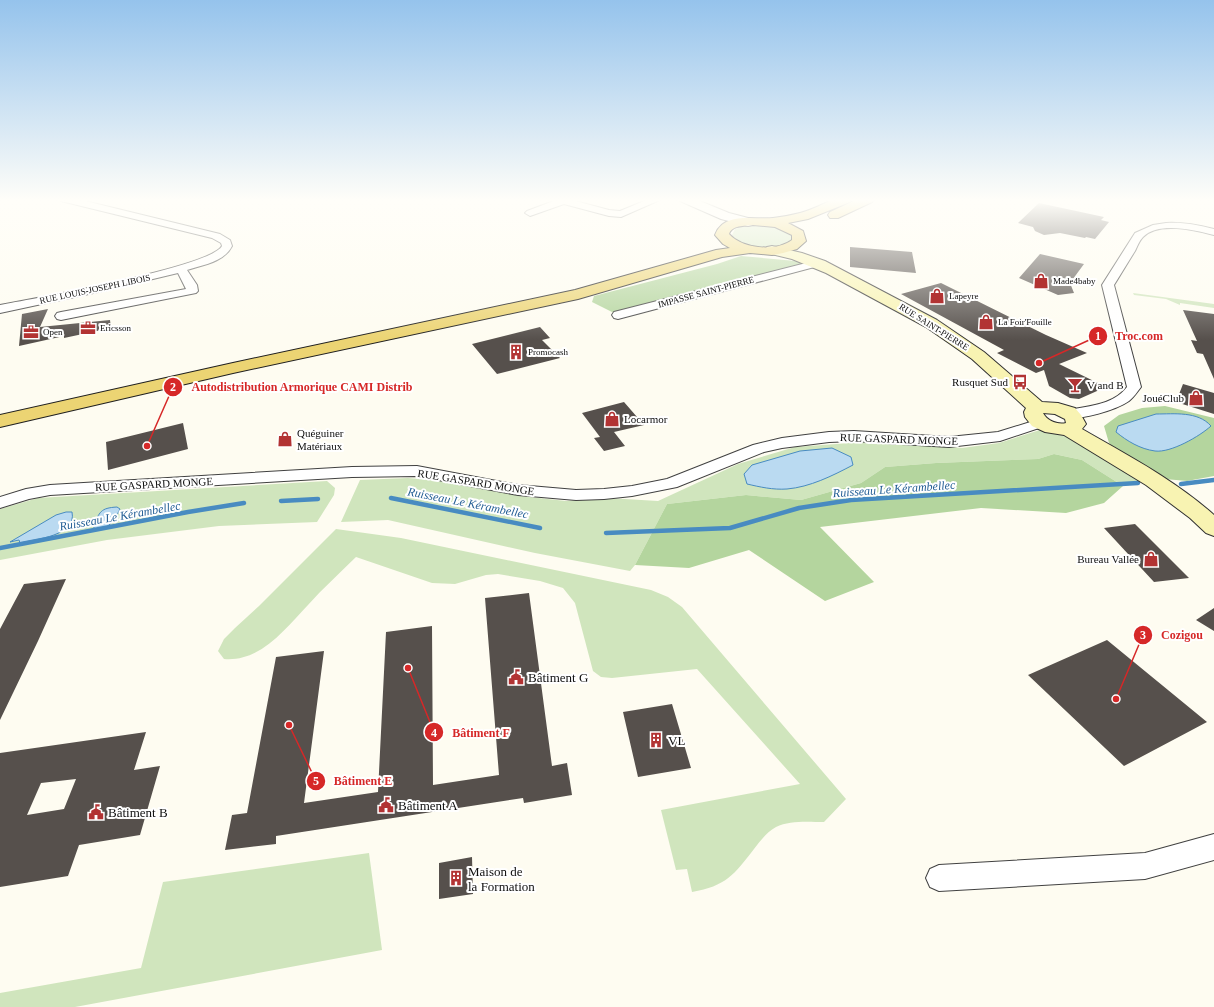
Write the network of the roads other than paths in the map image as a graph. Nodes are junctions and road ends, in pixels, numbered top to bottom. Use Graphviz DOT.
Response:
graph roads {
  1 [pos="226,246"];
  2 [pos="707,246"];
  3 [pos="738,246"];
  4 [pos="789,246"];
  5 [pos="804,246"];
  6 [pos="1132,246"];
  7 [pos="752,250"];
  8 [pos="772,250"];
  9 [pos="818,263"];
  10 [pos="181,269"];
  11 [pos="547,300"];
  12 [pos="0,309"];
  13 [pos="618,315"];
  14 [pos="61,316"];
  15 [pos="144,388"];
  16 [pos="0,408"];
  17 [pos="1039,415"];
  18 [pos="0,421"];
  19 [pos="1069,422"];
  20 [pos="0,502"];
  21 [pos="1214,528"];
  22 [pos="1214,847"];
  23 [pos="939,878"];
  1 -- 10 [label="street, RUE LOUIS-JOSEPH LIBOIS"];
  2 -- 11 [label="main road"];
  3 -- 7 [label="main road"];
  4 -- 8 [label="main road"];
  5 -- 9 [label="main road, RUE SAINT-PIERRE"];
  6 -- 19 [label="street"];
  7 -- 8 [label="main road"];
  7 -- 11 [label="main road"];
  8 -- 9 [label="main road, RUE SAINT-PIERRE"];
  9 -- 13 [label="street, IMPASSE SAINT-PIERRE"];
  9 -- 17 [label="main road, RUE SAINT-PIERRE"];
  10 -- 12 [label="street, RUE LOUIS-JOSEPH LIBOIS"];
  10 -- 14 [label="street"];
  11 -- 15 [label="main road"];
  15 -- 16 [label="main road"];
  15 -- 18 [label="main road"];
  17 -- 19 [label="main road"];
  17 -- 20 [label="street, RUE GASPARD MONGE"];
  19 -- 21 [label="main road"];
  22 -- 23 [label="street"];
}
